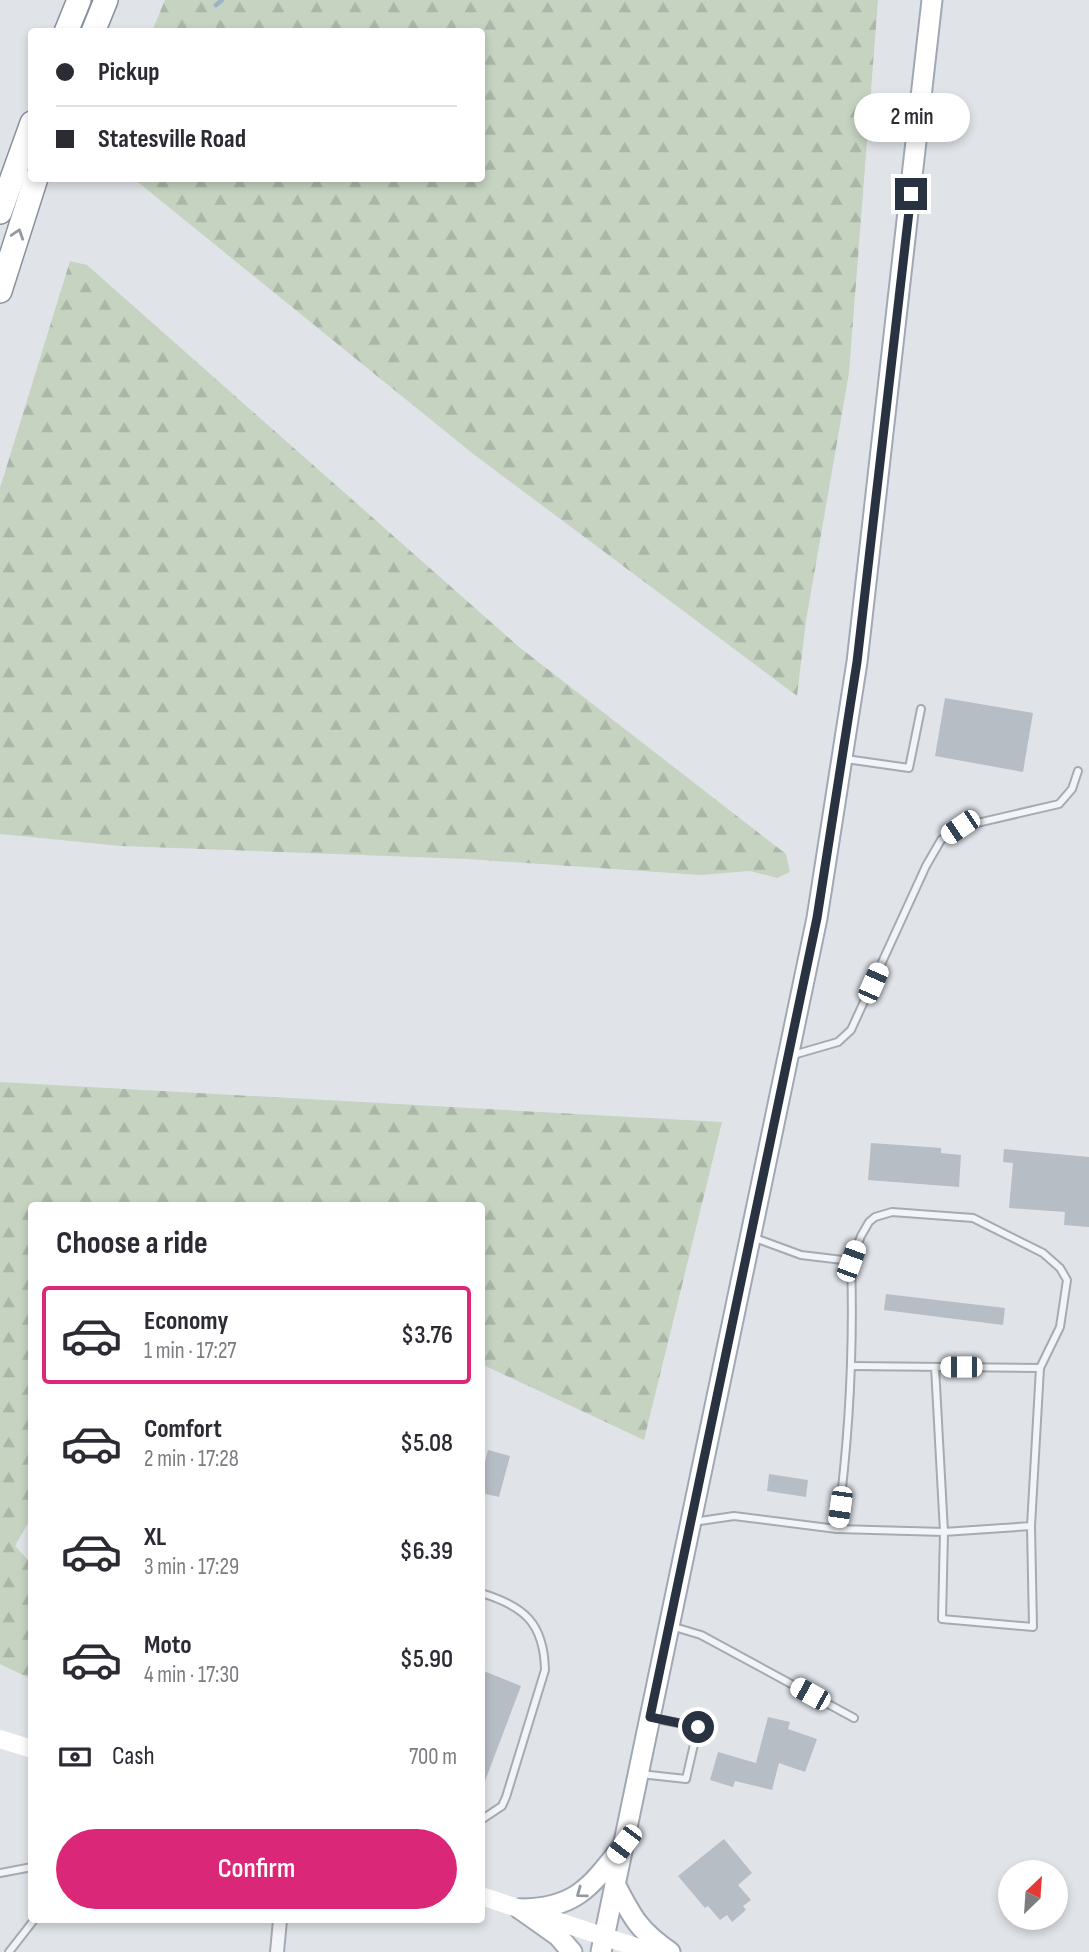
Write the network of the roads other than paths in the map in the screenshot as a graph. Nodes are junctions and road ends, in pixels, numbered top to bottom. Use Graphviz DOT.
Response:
graph roads {
  1 [pos="79,0"];
  2 [pos="106,0"];
  3 [pos="932,0"];
  4 [pos="68,28"];
  5 [pos="95,28"];
  6 [pos="28,134"];
  7 [pos="35,182"];
  8 [pos="0,212"];
  9 [pos="0,290"];
  10 [pos="921,709"];
  11 [pos="843,759"];
  12 [pos="1078,771"];
  13 [pos="788,1056"];
  14 [pos="751,1236"];
  15 [pos="851,1261"];
  16 [pos="851,1366"];
  17 [pos="935,1367"];
  18 [pos="1040,1368"];
  19 [pos="691,1522"];
  20 [pos="1031,1526"];
  21 [pos="837,1529"];
  22 [pos="944,1532"];
  23 [pos="485,1595"];
  24 [pos="669,1625"];
  25 [pos="650,1717"];
  26 [pos="853,1718"];
  27 [pos="0,1739"];
  28 [pos="28,1748"];
  29 [pos="638,1774"];
  30 [pos="485,1817"];
  31 [pos="624,1844"];
  32 [pos="28,1868"];
  33 [pos="0,1873"];
  34 [pos="615,1885"];
  35 [pos="485,1897"];
  36 [pos="520,1909"];
  37 [pos="32,1923"];
  38 [pos="280,1923"];
  39 [pos="603,1944"];
  40 [pos="9,1952"];
  41 [pos="277,1952"];
  42 [pos="572,1952"];
  43 [pos="651,1952"];
  44 [pos="670,1952"];
  1 -- 4 [label="highway"];
  2 -- 5 [label="highway"];
  3 -- 11 [label="main road"];
  6 -- 8 [label="highway"];
  9 -- 7 [label="highway, one-way"];
  10 -- 11 [label="lane"];
  11 -- 13 [label="main road"];
  12 -- 13 [label="lane"];
  13 -- 14 [label="main road"];
  14 -- 15 [label="lane"];
  14 -- 19 [label="main road"];
  15 -- 16 [label="lane"];
  15 -- 18 [label="lane"];
  16 -- 17 [label="lane"];
  16 -- 21 [label="lane"];
  17 -- 18 [label="lane"];
  17 -- 22 [label="lane"];
  18 -- 20 [label="lane"];
  19 -- 21 [label="lane"];
  19 -- 24 [label="main road"];
  20 -- 22 [label="lane"];
  20 -- 22 [label="lane"];
  21 -- 22 [label="lane"];
  23 -- 30 [label="lane"];
  24 -- 25 [label="main road"];
  24 -- 26 [label="lane"];
  25 -- 29 [label="main road"];
  25 -- 29 [label="lane"];
  27 -- 28 [label="main road"];
  29 -- 31 [label="main road"];
  31 -- 34 [label="main road"];
  31 -- 36 [label="main road, one-way"];
  32 -- 33 [label="lane"];
  34 -- 39 [label="main road"];
  34 -- 44 [label="main road"];
  35 -- 36 [label="main road"];
  36 -- 39 [label="main road"];
  36 -- 42 [label="main road"];
  37 -- 40 [label="lane"];
  38 -- 41 [label="street"];
  39 -- 43 [label="main road"];
}
